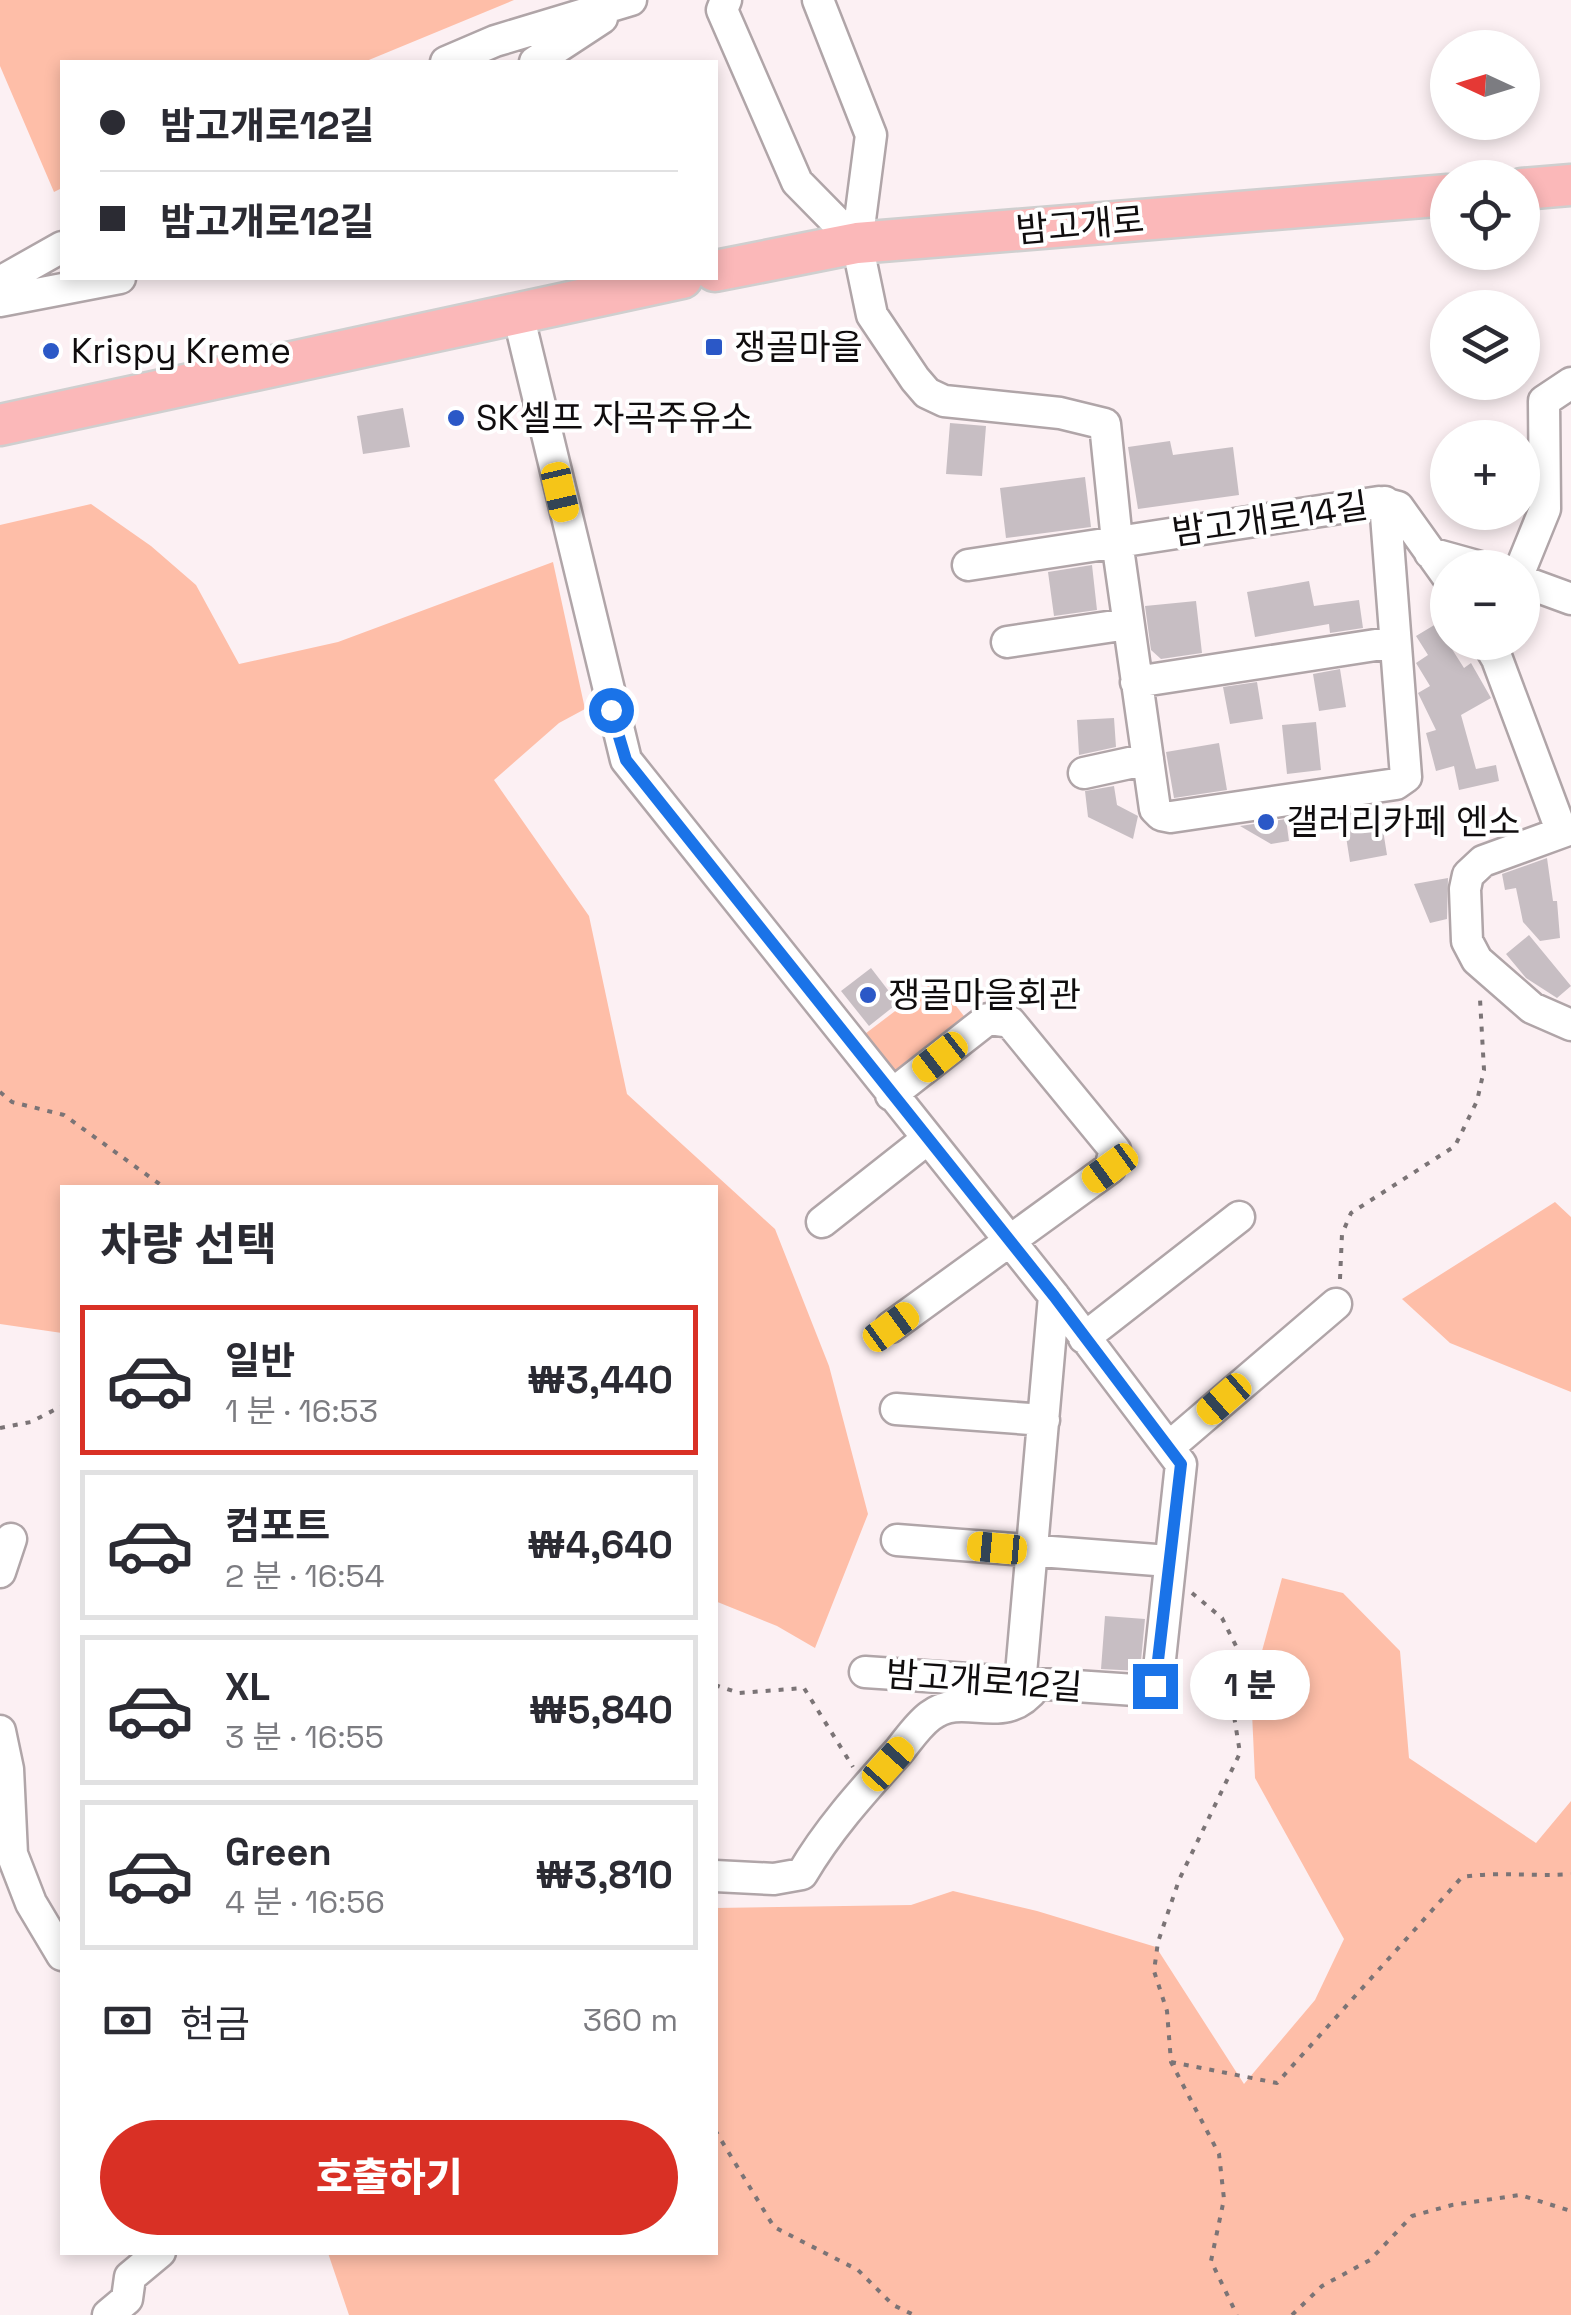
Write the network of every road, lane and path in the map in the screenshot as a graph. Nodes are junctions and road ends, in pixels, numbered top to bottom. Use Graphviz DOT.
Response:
graph roads {
  1 [pos="635,0"];
  2 [pos="726,0"];
  3 [pos="818,0"];
  4 [pos="451,60"];
  5 [pos="539,60"];
  6 [pos="570,60"];
  7 [pos="1571,185"];
  8 [pos="1540,188"];
  9 [pos="1430,196"];
  10 [pos="857,243"];
  11 [pos="60,248"];
  12 [pos="718,270"];
  13 [pos="60,277"];
  14 [pos="108,280"];
  15 [pos="672,280"];
  16 [pos="0,282"];
  17 [pos="0,298"];
  18 [pos="517,310"];
  19 [pos="1571,383"];
  20 [pos="0,425"];
  21 [pos="1385,502"];
  22 [pos="1116,541"];
  23 [pos="1528,550"];
  24 [pos="1430,552"];
  25 [pos="968,565"];
  26 [pos="1540,588"];
  27 [pos="1571,599"];
  28 [pos="1128,624"];
  29 [pos="1007,642"];
  30 [pos="1394,642"];
  31 [pos="1497,660"];
  32 [pos="1136,682"];
  33 [pos="1148,759"];
  34 [pos="1084,773"];
  35 [pos="1566,830"];
  36 [pos="1477,960"];
  37 [pos="1571,1025"];
  38 [pos="0,1092"];
  39 [pos="891,1095"];
  40 [pos="926,1140"];
  41 [pos="161,1185"];
  42 [pos="1239,1217"];
  43 [pos="822,1222"];
  44 [pos="1009,1242"];
  45 [pos="1054,1296"];
  46 [pos="1336,1304"];
  47 [pos="891,1327"];
  48 [pos="1084,1338"];
  49 [pos="60,1407"];
  50 [pos="896,1409"];
  51 [pos="1044,1420"];
  52 [pos="0,1428"];
  53 [pos="1168,1447"];
  54 [pos="11,1539"];
  55 [pos="897,1540"];
  56 [pos="1031,1552"];
  57 [pos="1169,1567"];
  58 [pos="0,1572"];
  59 [pos="865,1672"];
  60 [pos="718,1686"];
  61 [pos="1028,1686"];
  62 [pos="0,1731"];
  63 [pos="866,1788"];
  64 [pos="1571,1874"];
  65 [pos="718,1876"];
  66 [pos="60,1952"];
  67 [pos="1171,2062"];
  68 [pos="718,2135"];
  69 [pos="1571,2211"];
  70 [pos="156,2255"];
  71 [pos="124,2310"];
  72 [pos="914,2315"];
  73 [pos="1237,2315"];
  74 [pos="1292,2315"];
  1 -- 4 [label="street"];
  1 -- 5 [label="street"];
  1 -- 6 [label="street"];
  2 -- 10 [label="street"];
  3 -- 10 [label="street"];
  7 -- 8 [label="main road"];
  9 -- 10 [label="main road, 밤고개로"];
  10 -- 12 [label="main road, 밤고개로"];
  10 -- 22 [label="street"];
  11 -- 16 [label="street"];
  13 -- 17 [label="street"];
  14 -- 17 [label="street"];
  15 -- 18 [label="main road"];
  18 -- 20 [label="main road"];
  18 -- 39 [label="street, 밤고개로12길"];
  19 -- 23 [label="street"];
  21 -- 22 [label="street, 밤고개로14길"];
  21 -- 24 [label="street, 밤고개로14길"];
  21 -- 30 [label="street"];
  22 -- 25 [label="street, 밤고개로14길"];
  22 -- 28 [label="street"];
  26 -- 27 [label="street"];
  28 -- 29 [label="street"];
  28 -- 32 [label="street"];
  30 -- 32 [label="street"];
  30 -- 33 [label="street"];
  31 -- 35 [label="street"];
  32 -- 33 [label="street"];
  33 -- 34 [label="street"];
  35 -- 36 [label="street"];
  36 -- 37 [label="street"];
  36 -- 46 [label="path"];
  38 -- 41 [label="path"];
  39 -- 40 [label="street, 밤고개로12길"];
  39 -- 44 [label="street"];
  40 -- 43 [label="street"];
  40 -- 44 [label="street, 밤고개로12길"];
  42 -- 48 [label="street"];
  44 -- 45 [label="street, 밤고개로12길"];
  44 -- 47 [label="street"];
  45 -- 48 [label="street, 밤고개로12길"];
  45 -- 51 [label="street"];
  46 -- 53 [label="street"];
  48 -- 53 [label="street, 밤고개로12길"];
  49 -- 52 [label="path"];
  50 -- 51 [label="street"];
  51 -- 56 [label="street"];
  53 -- 57 [label="street, 밤고개로12길"];
  54 -- 58 [label="street"];
  55 -- 56 [label="street"];
  56 -- 57 [label="street"];
  56 -- 61 [label="street"];
  57 -- 61 [label="street, 밤고개로12길"];
  57 -- 67 [label="path"];
  59 -- 61 [label="street, 밤고개로12길"];
  60 -- 63 [label="path"];
  61 -- 63 [label="street"];
  62 -- 66 [label="street"];
  63 -- 65 [label="street"];
  64 -- 67 [label="path"];
  67 -- 73 [label="path"];
  68 -- 72 [label="path"];
  69 -- 74 [label="path"];
  70 -- 71 [label="street"];
}
